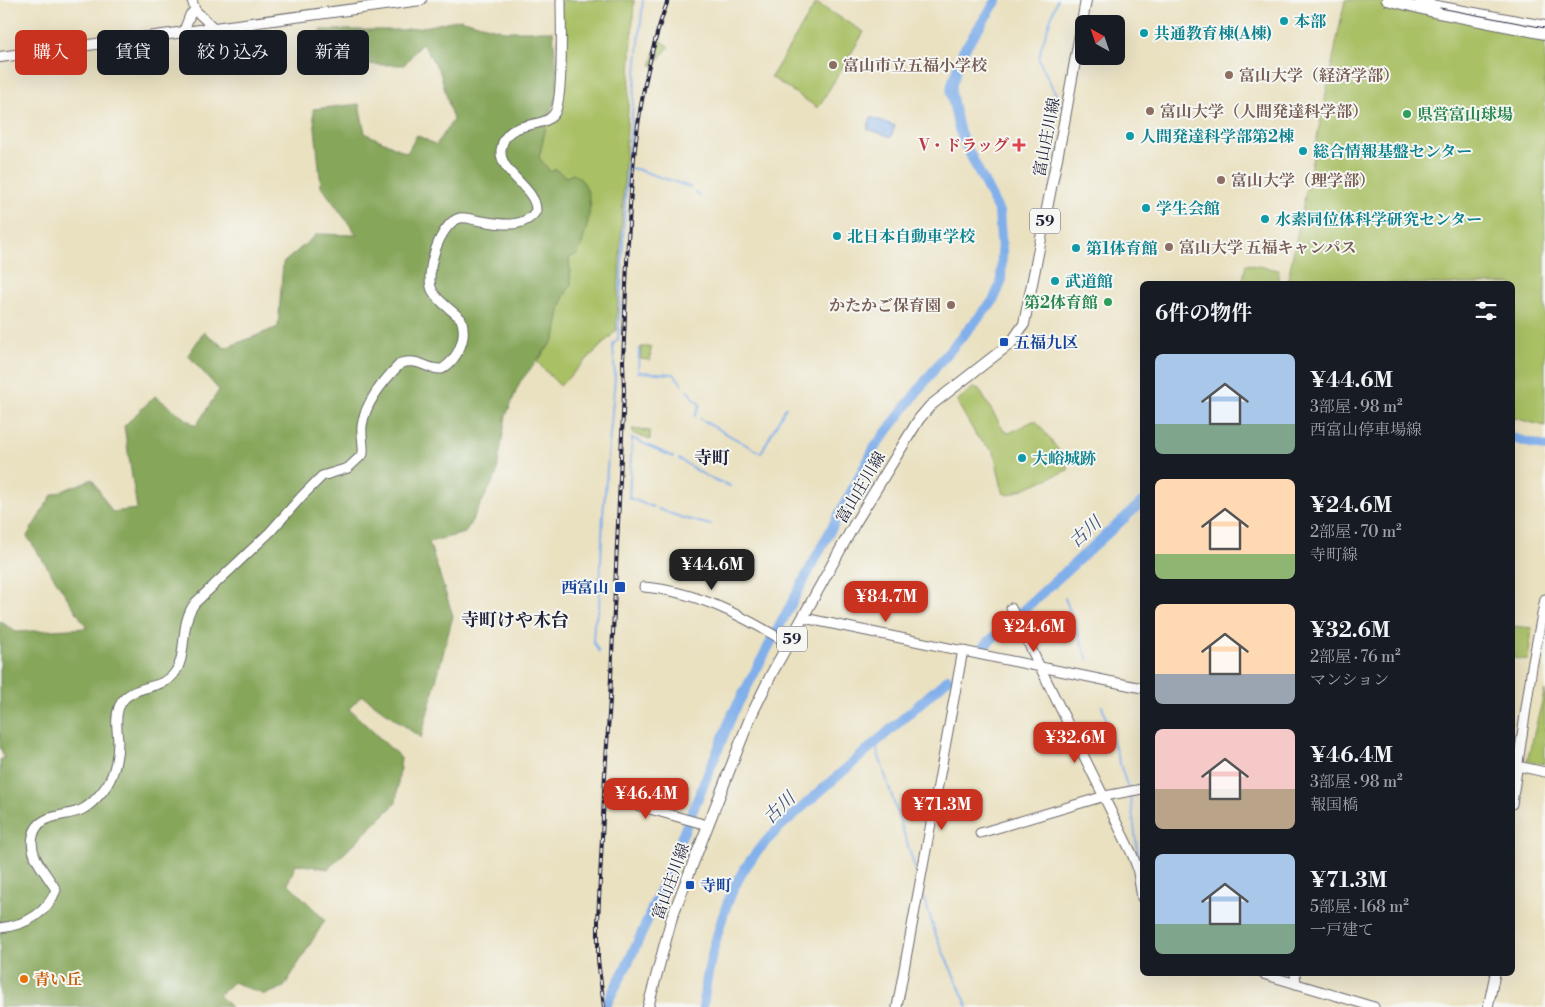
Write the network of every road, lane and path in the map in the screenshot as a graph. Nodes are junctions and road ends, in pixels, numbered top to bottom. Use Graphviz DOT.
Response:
graph roads {
  1 [pos="192,0"];
  2 [pos="422,0"];
  3 [pos="561,0"];
  4 [pos="1086,0"];
  5 [pos="1387,0"];
  6 [pos="1402,0"];
  7 [pos="195,10"];
  8 [pos="1545,26"];
  9 [pos="214,28"];
  10 [pos="184,30"];
  11 [pos="202,30"];
  12 [pos="179,34"];
  13 [pos="1545,34"];
  14 [pos="0,56"];
  15 [pos="644,587"];
  16 [pos="1545,599"];
  17 [pos="1012,608"];
  18 [pos="804,618"];
  19 [pos="790,644"];
  20 [pos="963,650"];
  21 [pos="1041,666"];
  22 [pos="1140,688"];
  23 [pos="1515,766"];
  24 [pos="1545,772"];
  25 [pos="1140,789"];
  26 [pos="1105,796"];
  27 [pos="614,798"];
  28 [pos="702,824"];
  29 [pos="980,833"];
  30 [pos="1140,886"];
  31 [pos="0,928"];
  32 [pos="1270,976"];
  33 [pos="1295,976"];
  34 [pos="1495,976"];
  35 [pos="1296,984"];
  36 [pos="648,1007"];
  37 [pos="897,1007"];
  38 [pos="1374,1007"];
  39 [pos="1488,1007"];
  1 -- 7 [label="street"];
  2 -- 9 [label="main road"];
  3 -- 31 [label="street"];
  4 -- 18 [label="main road, 富山庄川線 / 59"];
  5 -- 13 [label="main road"];
  6 -- 8 [label="main road"];
  7 -- 9 [label="street"];
  7 -- 10 [label="street"];
  9 -- 11 [label="main road"];
  12 -- 14 [label="main road"];
  15 -- 19 [label="street"];
  16 -- 23 [label="street"];
  17 -- 21 [label="street"];
  18 -- 19 [label="main road, 富山庄川線 / 59"];
  18 -- 20 [label="street"];
  19 -- 28 [label="main road, 富山庄川線 / 59"];
  20 -- 21 [label="street"];
  20 -- 37 [label="street"];
  21 -- 22 [label="street"];
  21 -- 26 [label="street"];
  23 -- 24 [label="street"];
  25 -- 26 [label="street"];
  26 -- 29 [label="street"];
  26 -- 30 [label="street"];
  27 -- 28 [label="street"];
  28 -- 36 [label="main road, 富山庄川線 / 59"];
  32 -- 35 [label="street"];
  33 -- 35 [label="street"];
  34 -- 39 [label="street"];
  35 -- 38 [label="street"];
}
